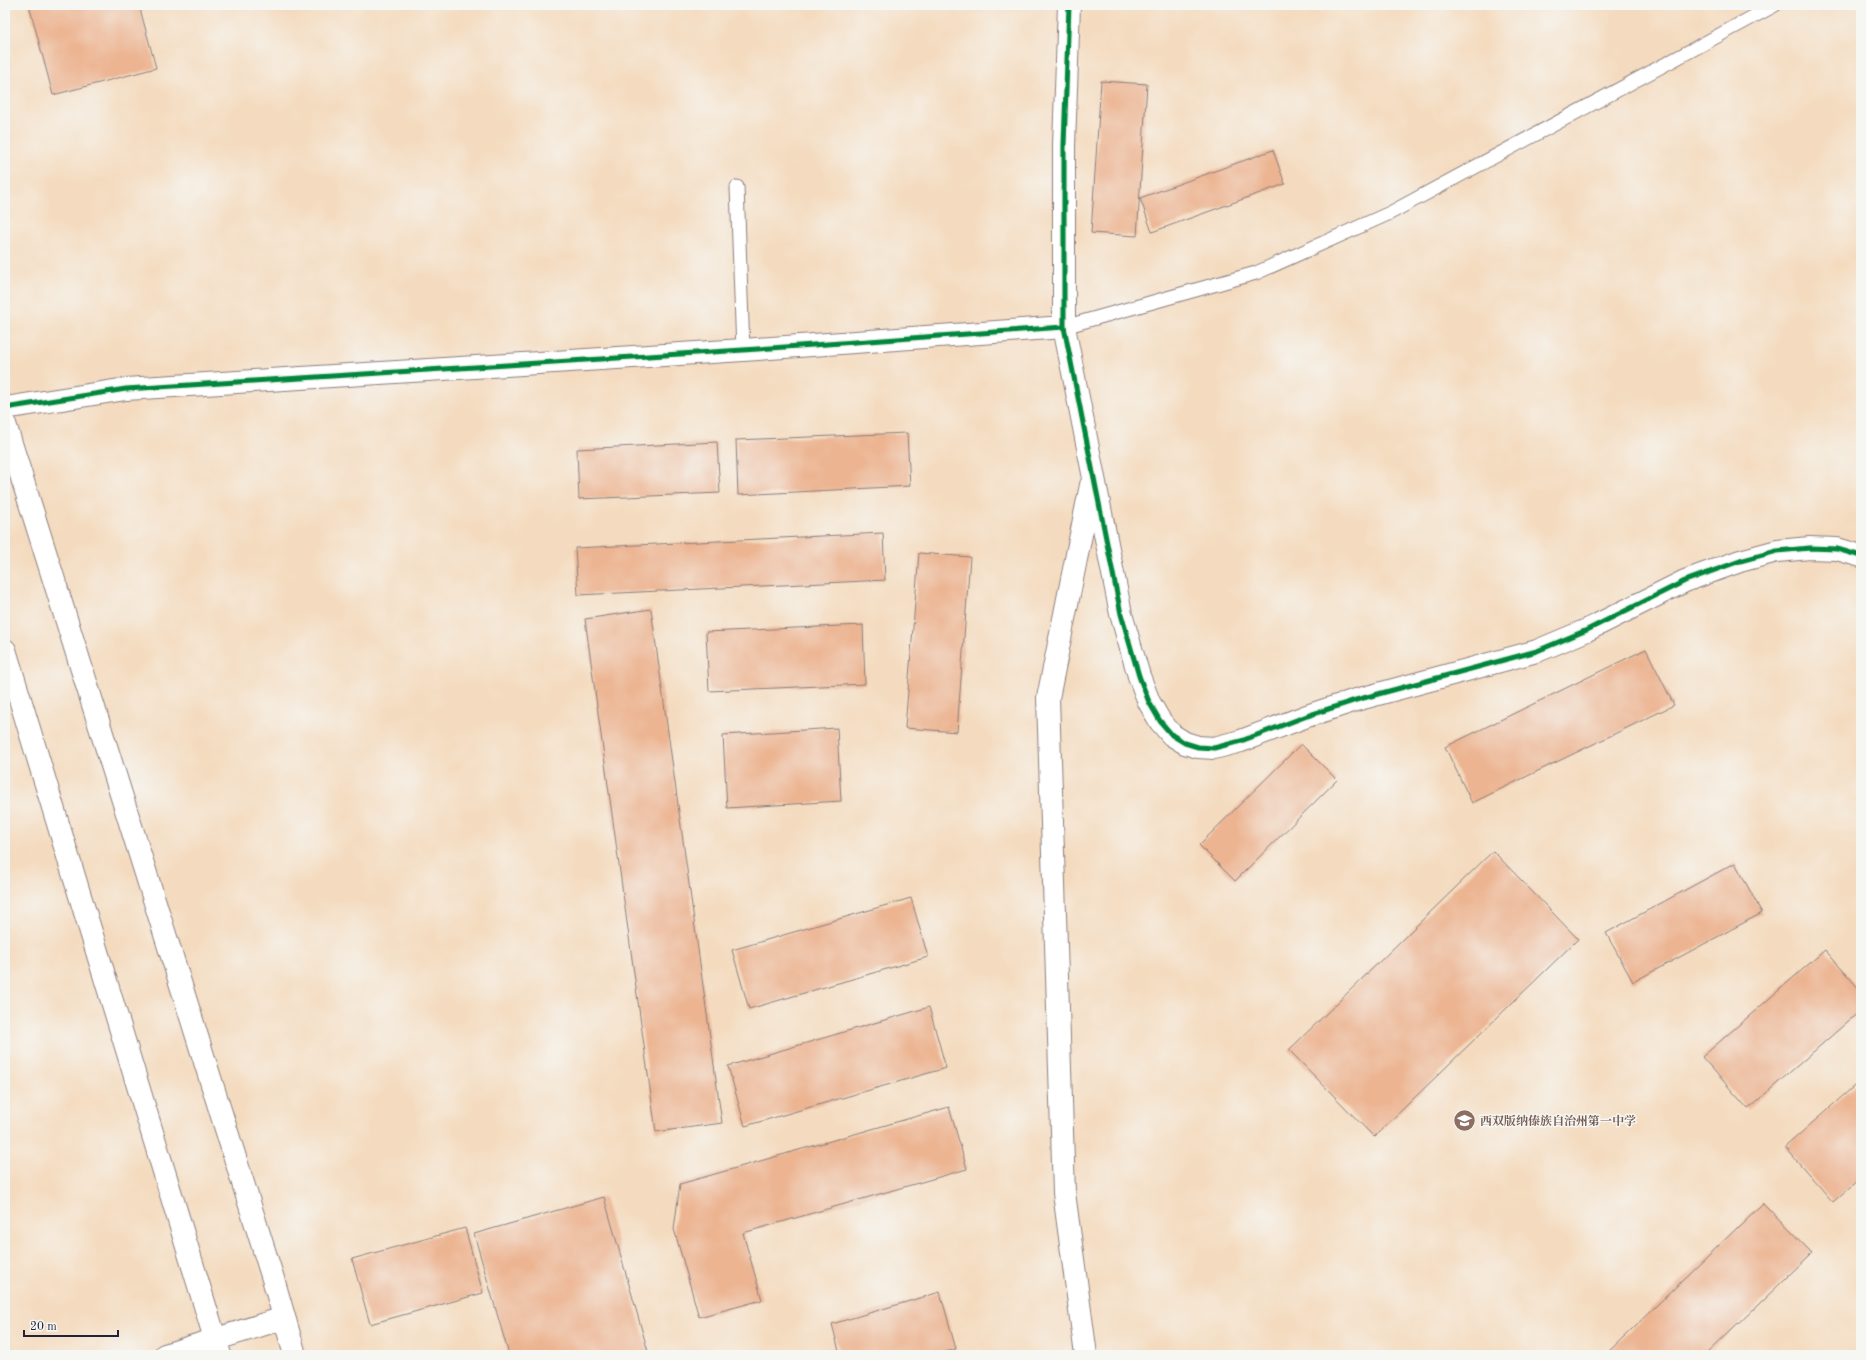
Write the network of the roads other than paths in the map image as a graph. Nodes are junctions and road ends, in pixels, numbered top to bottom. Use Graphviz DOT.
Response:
graph roads {
  1 [pos="1069,5"];
  2 [pos="1775,5"];
  3 [pos="738,187"];
  4 [pos="1064,327"];
  5 [pos="742,350"];
  6 [pos="5,408"];
  7 [pos="5,424"];
  8 [pos="1093,476"];
  9 [pos="1861,556"];
  10 [pos="5,650"];
  11 [pos="284,1318"];
  12 [pos="218,1347"];
  13 [pos="165,1355"];
  14 [pos="295,1355"];
  15 [pos="1086,1355"];
  1 -- 4 [label="street"];
  2 -- 4 [label="lane"];
  3 -- 5 [label="lane"];
  4 -- 5 [label="street"];
  4 -- 8 [label="street"];
  5 -- 6 [label="street"];
  7 -- 11 [label="street"];
  8 -- 9 [label="street"];
  8 -- 15 [label="street"];
  10 -- 12 [label="street"];
  11 -- 12 [label="street"];
  11 -- 14 [label="street"];
  12 -- 13 [label="street"];
}
